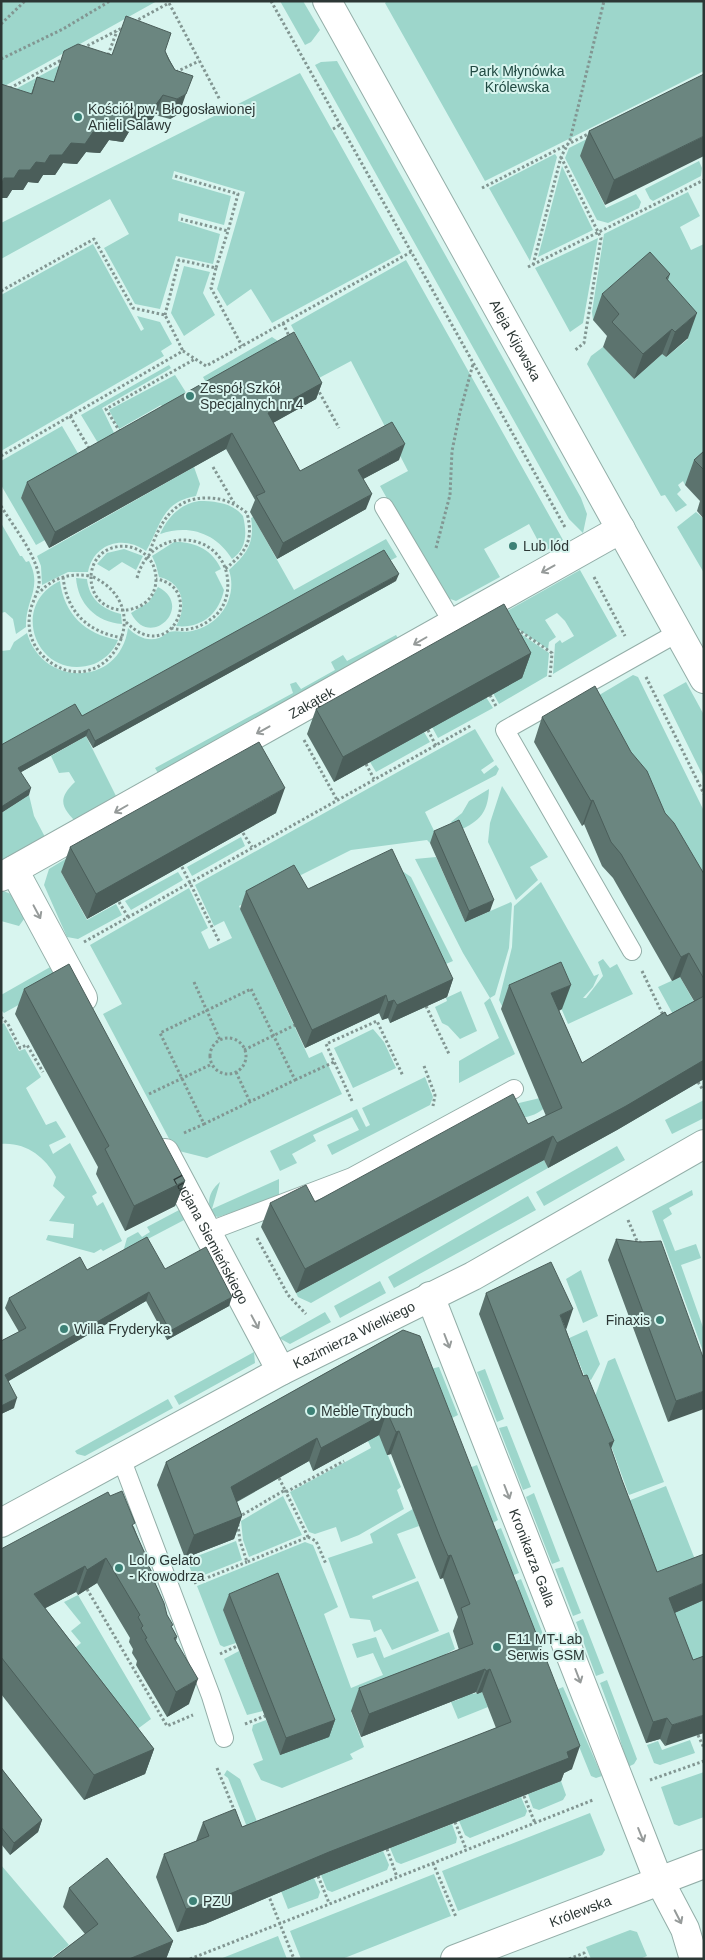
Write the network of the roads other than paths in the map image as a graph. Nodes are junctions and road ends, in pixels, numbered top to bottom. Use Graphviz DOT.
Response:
graph roads {
  1 [pos="327,1"];
  2 [pos="384,507"];
  3 [pos="621,528"];
  4 [pos="453,623"];
  5 [pos="679,632"];
  6 [pos="704,679"];
  7 [pos="8,873"];
  8 [pos="632,951"];
  9 [pos="93,1016"];
  10 [pos="514,1089"];
  11 [pos="153,1131"];
  12 [pos="704,1144"];
  13 [pos="207,1232"];
  14 [pos="430,1296"];
  15 [pos="281,1370"];
  16 [pos="120,1458"];
  17 [pos="1,1523"];
  18 [pos="224,1738"];
  19 [pos="704,1864"];
  20 [pos="659,1880"];
  21 [pos="455,1959"];
  22 [pos="694,1959"];
  1 -- 3 [label="street, Aleja Kijowska"];
  2 -- 4 [label="lane"];
  3 -- 4 [label="street, Zakątek, one-way"];
  3 -- 5 [label="street, Aleja Kijowska"];
  4 -- 7 [label="street, Zakątek, one-way"];
  5 -- 6 [label="street, Aleja Kijowska"];
  5 -- 8 [label="lane"];
  7 -- 9 [label="street, one-way"];
  10 -- 13 [label="lane"];
  11 -- 13 [label="street, Lucjana Siemieńskiego"];
  12 -- 14 [label="street, Kazimierza Wielkiego"];
  13 -- 15 [label="street, Lucjana Siemieńskiego, one-way"];
  14 -- 15 [label="street, Kazimierza Wielkiego"];
  14 -- 20 [label="street, Kronikarza Galla, one-way"];
  15 -- 16 [label="street, Kazimierza Wielkiego"];
  16 -- 17 [label="street, Kazimierza Wielkiego"];
  16 -- 18 [label="lane"];
  19 -- 20 [label="street, Królewska"];
  20 -- 21 [label="street, Królewska"];
  20 -- 22 [label="street, Kronikarza Galla, one-way"];
}
